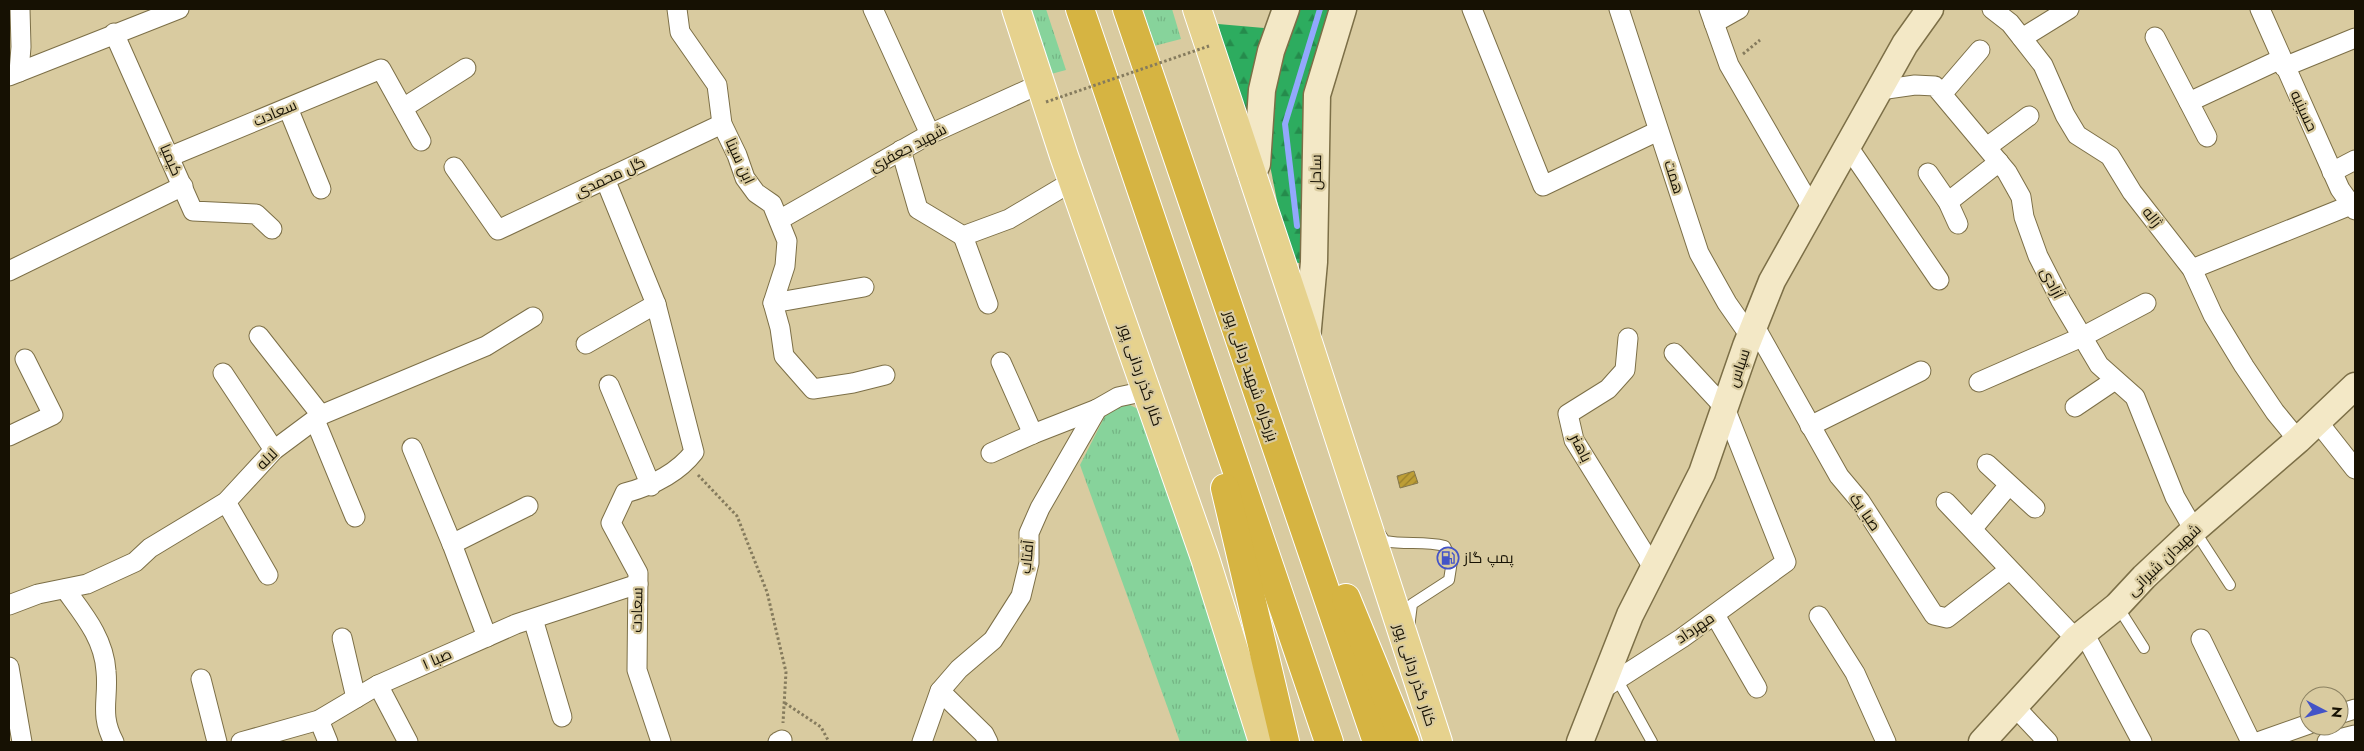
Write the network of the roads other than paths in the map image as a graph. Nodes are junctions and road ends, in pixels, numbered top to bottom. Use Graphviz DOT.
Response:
graph roads {
  1 [pos="20,9"];
  2 [pos="179,9"];
  3 [pos="677,9"];
  4 [pos="873,9"];
  5 [pos="1016,9"];
  6 [pos="1080,9"];
  7 [pos="1127,9"];
  8 [pos="1197,9"];
  9 [pos="1286,9"];
  10 [pos="1343,9"];
  11 [pos="1472,9"];
  12 [pos="1619,9"];
  13 [pos="1739,9"];
  14 [pos="1992,9"];
  15 [pos="2069,9"];
  16 [pos="2260,9"];
  17 [pos="1925,11"];
  18 [pos="1711,16"];
  19 [pos="114,33"];
  20 [pos="2155,37"];
  21 [pos="2022,38"];
  22 [pos="2355,38"];
  23 [pos="1980,50"];
  24 [pos="2283,63"];
  25 [pos="466,68"];
  26 [pos="14,74"];
  27 [pos="1880,90"];
  28 [pos="1044,93"];
  29 [pos="1943,93"];
  30 [pos="2189,102"];
  31 [pos="288,108"];
  32 [pos="403,108"];
  33 [pos="2029,116"];
  34 [pos="722,124"];
  35 [pos="1658,131"];
  36 [pos="930,134"];
  37 [pos="2207,136"];
  38 [pos="421,141"];
  39 [pos="1987,147"];
  40 [pos="1849,148"];
  41 [pos="901,150"];
  42 [pos="169,157"];
  43 [pos="2355,160"];
  44 [pos="1999,162"];
  45 [pos="454,167"];
  46 [pos="1928,172"];
  47 [pos="2332,172"];
  48 [pos="1252,175"];
  49 [pos="605,179"];
  50 [pos="1073,182"];
  51 [pos="183,186"];
  52 [pos="321,189"];
  53 [pos="1948,202"];
  54 [pos="2353,207"];
  55 [pos="1813,210"];
  56 [pos="779,220"];
  57 [pos="1958,224"];
  58 [pos="272,229"];
  59 [pos="963,236"];
  60 [pos="2192,269"];
  61 [pos="9,270"];
  62 [pos="1938,280"];
  63 [pos="864,287"];
  64 [pos="773,303"];
  65 [pos="2146,303"];
  66 [pos="656,304"];
  67 [pos="988,304"];
  68 [pos="533,317"];
  69 [pos="1235,330"];
  70 [pos="1752,331"];
  71 [pos="259,336"];
  72 [pos="2082,337"];
  73 [pos="1190,338"];
  74 [pos="1628,338"];
  75 [pos="1308,339"];
  76 [pos="586,344"];
  77 [pos="1674,353"];
  78 [pos="25,359"];
  79 [pos="1001,362"];
  80 [pos="1921,371"];
  81 [pos="223,373"];
  82 [pos="886,375"];
  83 [pos="2115,380"];
  84 [pos="1979,382"];
  85 [pos="610,385"];
  86 [pos="2355,386"];
  87 [pos="1146,391"];
  88 [pos="2075,407"];
  89 [pos="1725,408"];
  90 [pos="1098,409"];
  91 [pos="318,417"];
  92 [pos="2318,422"];
  93 [pos="1810,426"];
  94 [pos="1032,434"];
  95 [pos="9,436"];
  96 [pos="2298,440"];
  97 [pos="412,448"];
  98 [pos="274,450"];
  99 [pos="991,453"];
  100 [pos="1987,464"];
  101 [pos="2355,469"];
  102 [pos="2009,484"];
  103 [pos="650,486"];
  104 [pos="226,502"];
  105 [pos="1946,502"];
  106 [pos="528,506"];
  107 [pos="2035,508"];
  108 [pos="1362,510"];
  109 [pos="355,517"];
  110 [pos="1972,528"];
  111 [pos="2194,530"];
  112 [pos="452,544"];
  113 [pos="1654,569"];
  114 [pos="2009,570"];
  115 [pos="268,575"];
  116 [pos="638,584"];
  117 [pos="2230,585"];
  118 [pos="65,589"];
  119 [pos="9,605"];
  120 [pos="2117,606"];
  121 [pos="1715,615"];
  122 [pos="1819,616"];
  123 [pos="533,619"];
  124 [pos="2080,636"];
  125 [pos="488,637"];
  126 [pos="342,638"];
  127 [pos="2201,639"];
  128 [pos="2144,648"];
  129 [pos="1412,666"];
  130 [pos="9,667"];
  131 [pos="201,679"];
  132 [pos="1609,684"];
  133 [pos="378,685"];
  134 [pos="1757,688"];
  135 [pos="940,691"];
  136 [pos="356,698"];
  137 [pos="2015,707"];
  138 [pos="562,717"];
  139 [pos="319,720"];
  140 [pos="2299,728"];
  141 [pos="2355,735"];
  142 [pos="22,742"];
  143 [pos="114,742"];
  144 [pos="217,742"];
  145 [pos="241,742"];
  146 [pos="328,742"];
  147 [pos="408,742"];
  148 [pos="661,742"];
  149 [pos="922,742"];
  150 [pos="988,742"];
  151 [pos="1263,742"];
  152 [pos="1285,742"];
  153 [pos="1329,742"];
  154 [pos="1377,742"];
  155 [pos="1404,742"];
  156 [pos="1438,742"];
  157 [pos="1580,742"];
  158 [pos="1652,742"];
  159 [pos="1886,742"];
  160 [pos="1982,742"];
  161 [pos="2048,742"];
  162 [pos="2142,742"];
  163 [pos="2251,742"];
  164 [pos="2258,742"];
  165 [pos="2327,742"];
  1 -- 26 [label="street"];
  2 -- 19 [label="street"];
  3 -- 34 [label="street, ابن سینا"];
  4 -- 36 [label="street"];
  5 -- 28 [label="main road, کنار گذر ردانی پور"];
  6 -- 73 [label="highway"];
  7 -- 69 [label="highway, بزرگراه شهید ردانی پور"];
  8 -- 48 [label="main road, کنار گذر ردانی پور"];
  9 -- 48 [label="street"];
  10 -- 75 [label="street, ساحل"];
  11 -- 35 [label="street"];
  12 -- 35 [label="street, همت"];
  13 -- 18 [label="street"];
  14 -- 21 [label="street, ژاله"];
  15 -- 21 [label="street"];
  16 -- 24 [label="street, حسینیه"];
  17 -- 27 [label="street, سپاس"];
  18 -- 55 [label="street"];
  19 -- 26 [label="street"];
  19 -- 42 [label="street, کیمیا"];
  20 -- 30 [label="street"];
  21 -- 60 [label="street, ژاله"];
  22 -- 24 [label="street"];
  23 -- 29 [label="street"];
  24 -- 30 [label="street"];
  24 -- 47 [label="street, حسینیه"];
  25 -- 32 [label="street"];
  27 -- 29 [label="street"];
  27 -- 40 [label="street, سپاس"];
  28 -- 36 [label="street, شهید جعفری"];
  28 -- 50 [label="main road, کنار گذر ردانی پور"];
  29 -- 39 [label="street, آزادی"];
  30 -- 37 [label="street"];
  31 -- 32 [label="street, سعادت"];
  31 -- 42 [label="street, سعادت"];
  31 -- 52 [label="street"];
  32 -- 38 [label="street"];
  33 -- 39 [label="street"];
  34 -- 49 [label="street, گل محمدی"];
  34 -- 56 [label="street, ابن سینا"];
  35 -- 70 [label="street, همت"];
  36 -- 41 [label="street, شهید جعفری"];
  39 -- 44 [label="street, آزادی"];
  40 -- 55 [label="street, سپاس"];
  40 -- 62 [label="street"];
  41 -- 56 [label="street, شهید جعفری"];
  41 -- 59 [label="street"];
  42 -- 51 [label="street, کیمیا"];
  43 -- 47 [label="street"];
  44 -- 53 [label="street"];
  44 -- 72 [label="street, آزادی"];
  45 -- 49 [label="street, گل محمدی"];
  46 -- 53 [label="street"];
  47 -- 54 [label="street, حسینیه"];
  48 -- 75 [label="main road, کنار گذر ردانی پور"];
  49 -- 66 [label="street"];
  50 -- 59 [label="street"];
  50 -- 87 [label="main road, کنار گذر ردانی پور"];
  51 -- 58 [label="street, کیمیا"];
  51 -- 61 [label="street"];
  53 -- 57 [label="street"];
  54 -- 60 [label="street"];
  55 -- 70 [label="street, سپاس"];
  56 -- 64 [label="street, ابن سینا"];
  59 -- 67 [label="street"];
  60 -- 96 [label="street, ژاله"];
  63 -- 64 [label="street"];
  64 -- 82 [label="street"];
  65 -- 72 [label="street"];
  66 -- 76 [label="street"];
  66 -- 103 [label="street, سعادت"];
  68 -- 91 [label="street, لاله"];
  69 -- 154 [label="highway, بزرگراه شهید ردانی پور"];
  69 -- 155 [label="highway"];
  70 -- 89 [label="street, سپاس"];
  70 -- 93 [label="street, صبا یک"];
  71 -- 91 [label="street"];
  72 -- 83 [label="street, آزادی"];
  72 -- 84 [label="street"];
  73 -- 152 [label="highway"];
  73 -- 153 [label="highway"];
  74 -- 113 [label="street, باهنر"];
  75 -- 108 [label="main road, کنار گذر ردانی پور"];
  77 -- 89 [label="street"];
  78 -- 95 [label="street"];
  79 -- 94 [label="street"];
  80 -- 93 [label="street"];
  81 -- 98 [label="street"];
  83 -- 88 [label="street"];
  83 -- 111 [label="street, آزادی"];
  85 -- 103 [label="street"];
  86 -- 92 [label="street, شهیدان شیرانی"];
  87 -- 90 [label="street, آفتاب"];
  87 -- 151 [label="main road, کنار گذر ردانی پور"];
  89 -- 113 [label="street, سپاس"];
  89 -- 121 [label="street, مهرداد"];
  90 -- 94 [label="street"];
  90 -- 135 [label="street, آفتاب"];
  91 -- 98 [label="street, لاله"];
  91 -- 109 [label="street"];
  92 -- 96 [label="street, شهیدان شیرانی"];
  92 -- 101 [label="street"];
  93 -- 114 [label="street, صبا یک"];
  94 -- 99 [label="street"];
  96 -- 111 [label="street, شهیدان شیرانی"];
  97 -- 112 [label="street"];
  98 -- 104 [label="street, لاله"];
  100 -- 102 [label="street"];
  102 -- 107 [label="street"];
  102 -- 110 [label="street"];
  103 -- 116 [label="street, سعادت"];
  104 -- 115 [label="street"];
  104 -- 118 [label="street, لاله"];
  105 -- 110 [label="street"];
  106 -- 112 [label="street"];
  108 -- 129 [label="main road, کنار گذر ردانی پور"];
  108 -- 129 [label="lane"];
  110 -- 114 [label="street"];
  111 -- 117 [label="lane"];
  111 -- 120 [label="street, شهیدان شیرانی"];
  112 -- 125 [label="street"];
  113 -- 132 [label="street, سپاس"];
  114 -- 124 [label="street"];
  116 -- 123 [label="street, صبا ۱"];
  116 -- 148 [label="street, سعادت"];
  118 -- 119 [label="street, لاله"];
  118 -- 143 [label="street"];
  120 -- 124 [label="street, شهیدان شیرانی"];
  120 -- 128 [label="lane"];
  121 -- 132 [label="street, مهرداد"];
  121 -- 134 [label="street"];
  122 -- 159 [label="street"];
  123 -- 125 [label="street, صبا ۱"];
  123 -- 138 [label="street"];
  124 -- 137 [label="street, شهیدان شیرانی"];
  124 -- 162 [label="street"];
  125 -- 133 [label="street, صبا ۱"];
  126 -- 136 [label="street"];
  127 -- 163 [label="street"];
  129 -- 156 [label="main road, کنار گذر ردانی پور"];
  130 -- 142 [label="street"];
  131 -- 144 [label="street"];
  132 -- 157 [label="street, سپاس"];
  132 -- 158 [label="lane"];
  133 -- 136 [label="street, صبا ۱"];
  133 -- 147 [label="street"];
  135 -- 149 [label="street, آفتاب"];
  135 -- 150 [label="street"];
  136 -- 139 [label="street, صبا ۱"];
  137 -- 160 [label="street, شهیدان شیرانی"];
  137 -- 161 [label="street"];
  139 -- 145 [label="street, صبا ۱"];
  139 -- 146 [label="street"];
  140 -- 164 [label="street"];
  141 -- 165 [label="street"];
}
